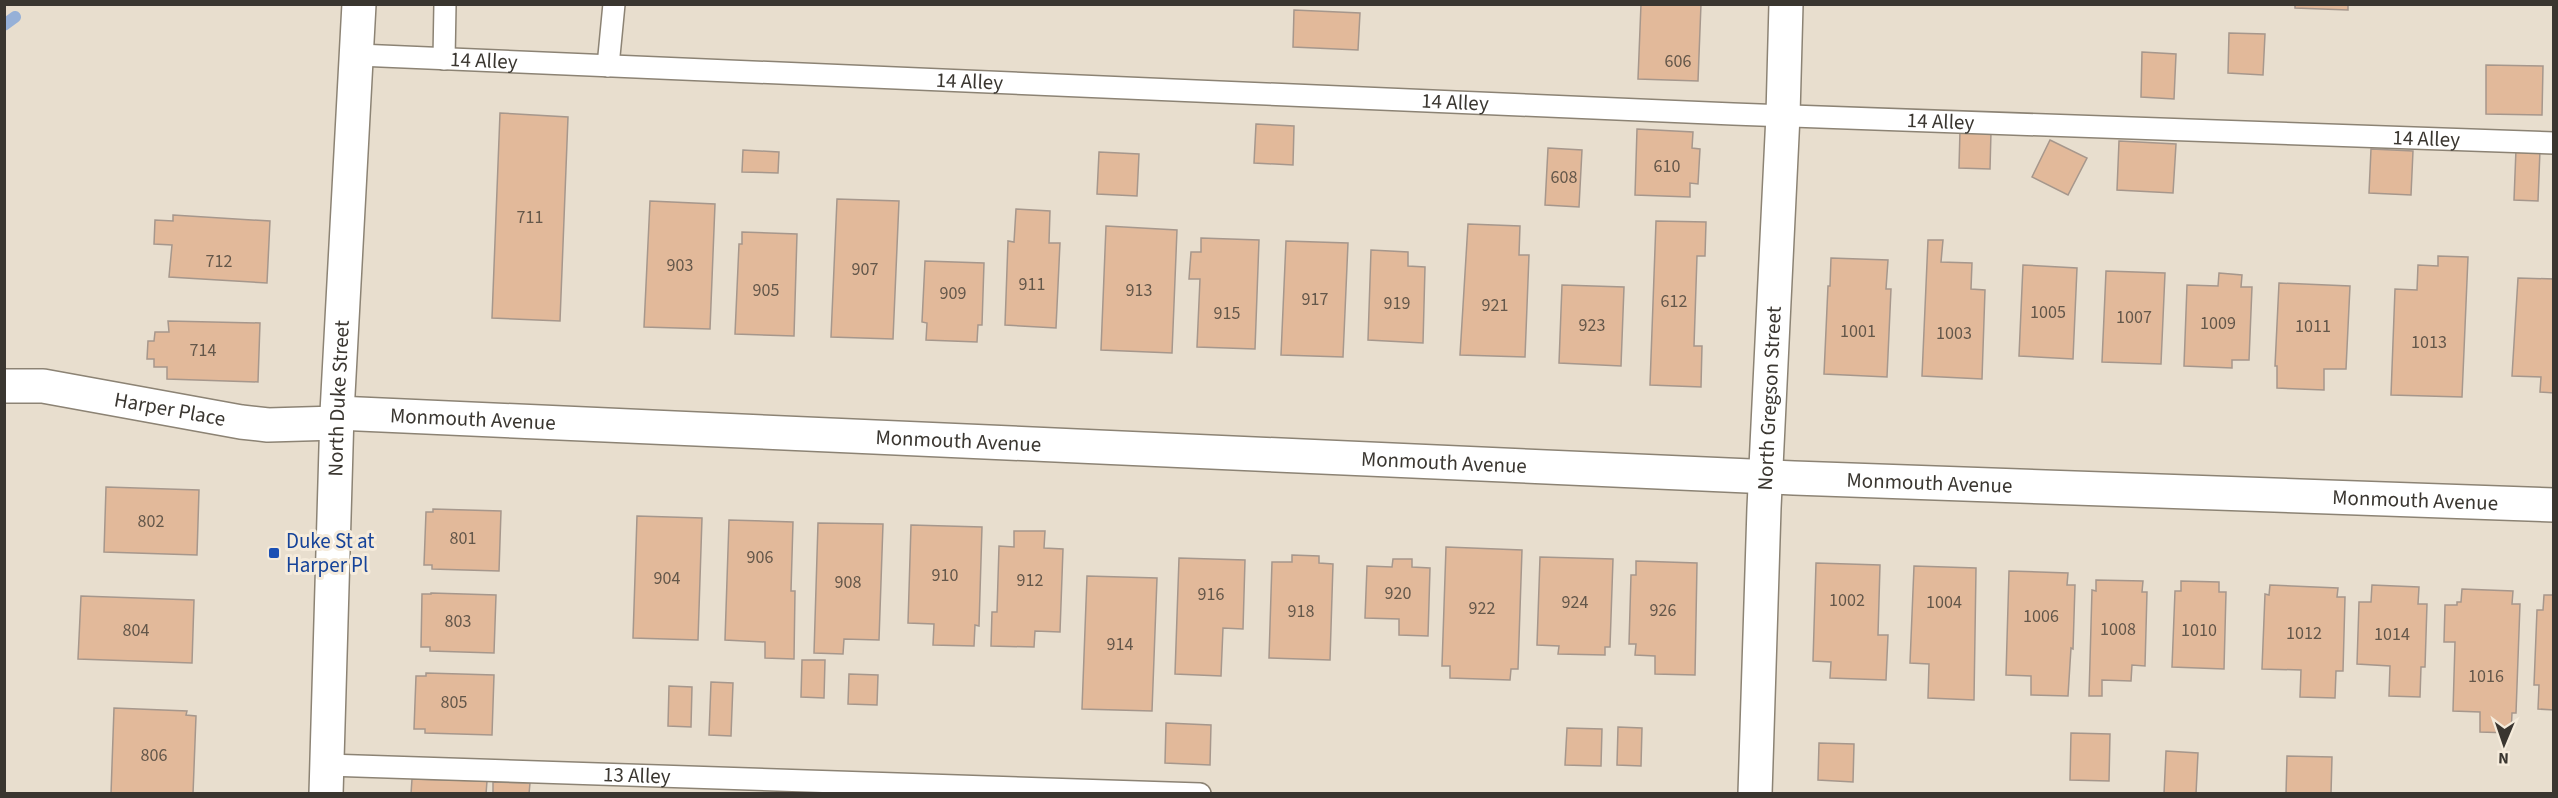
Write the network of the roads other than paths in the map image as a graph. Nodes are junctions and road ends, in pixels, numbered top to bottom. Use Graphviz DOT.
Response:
graph roads {
  1 [pos="359,4"];
  2 [pos="445,4"];
  3 [pos="614,4"];
  4 [pos="1786,4"];
  5 [pos="357,55"];
  6 [pos="444,59"];
  7 [pos="608,66"];
  8 [pos="1783,115"];
  9 [pos="2553,143"];
  10 [pos="4,386"];
  11 [pos="337,418"];
  12 [pos="1765,477"];
  13 [pos="2553,505"];
  14 [pos="327,779"];
  15 [pos="1200,794"];
  16 [pos="1755,794"];
  1 -- 5 [label="street, North Duke Street"];
  2 -- 6 [label="lane"];
  3 -- 7 [label="lane"];
  4 -- 8 [label="street, North Gregson Street"];
  5 -- 6 [label="lane, 14 Alley"];
  5 -- 11 [label="street, North Duke Street"];
  6 -- 7 [label="lane, 14 Alley"];
  7 -- 8 [label="lane, 14 Alley"];
  8 -- 9 [label="lane, 14 Alley"];
  8 -- 12 [label="street, North Gregson Street"];
  10 -- 11 [label="street, Harper Place"];
  11 -- 12 [label="street, Monmouth Avenue"];
  11 -- 14 [label="street, North Duke Street"];
  12 -- 13 [label="street, Monmouth Avenue"];
  12 -- 16 [label="street, North Gregson Street"];
  14 -- 15 [label="lane, 13 Alley"];
}
